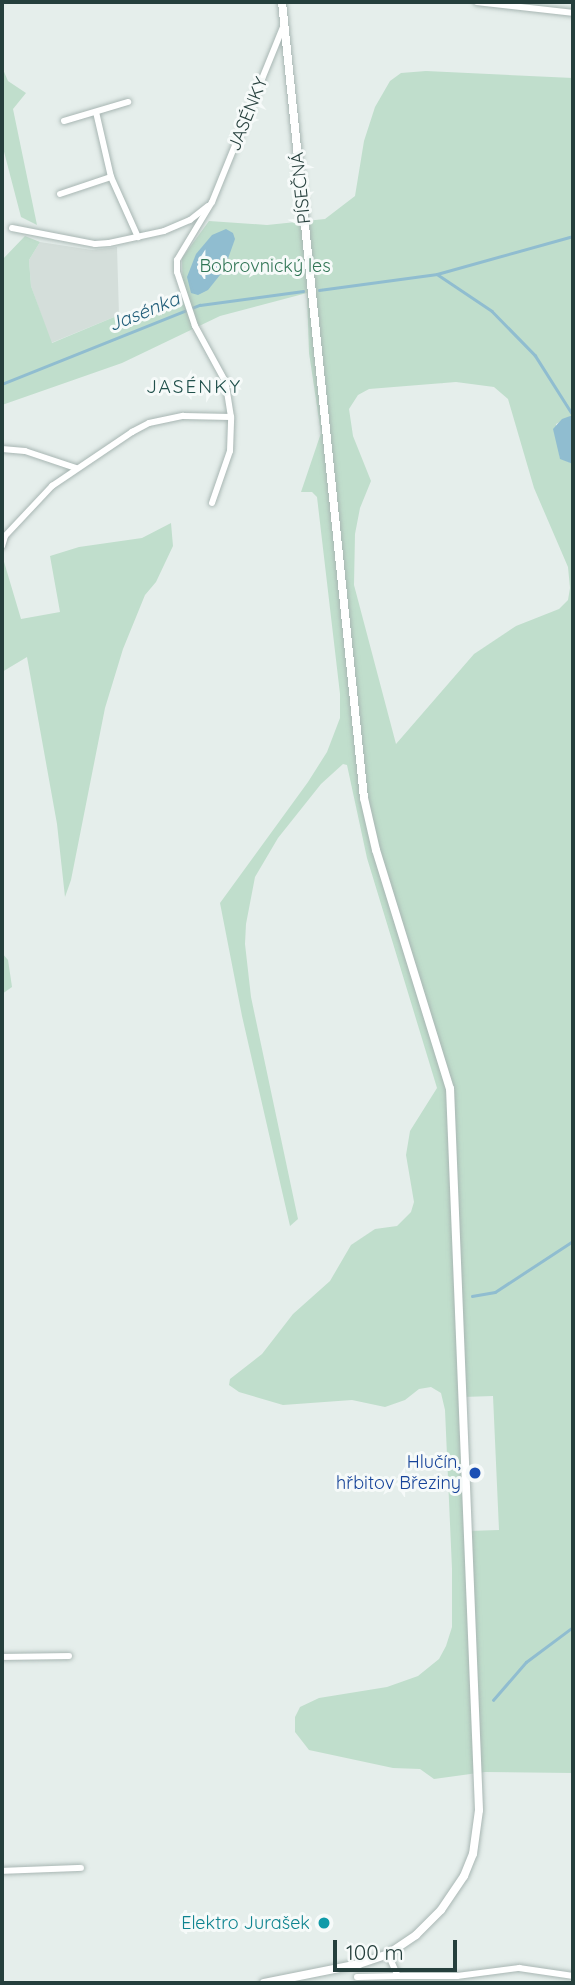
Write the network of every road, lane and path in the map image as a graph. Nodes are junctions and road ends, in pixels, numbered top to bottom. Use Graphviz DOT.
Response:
graph roads {
  1 [pos="282,2"];
  2 [pos="477,2"];
  3 [pos="573,13"];
  4 [pos="284,25"];
  5 [pos="128,102"];
  6 [pos="96,112"];
  7 [pos="64,121"];
  8 [pos="111,177"];
  9 [pos="60,194"];
  10 [pos="212,202"];
  11 [pos="12,228"];
  12 [pos="138,237"];
  13 [pos="231,417"];
  14 [pos="2,449"];
  15 [pos="76,468"];
  16 [pos="212,503"];
  17 [pos="2,546"];
  18 [pos="68,1656"];
  19 [pos="2,1657"];
  20 [pos="82,1868"];
  21 [pos="2,1871"];
  22 [pos="388,1954"];
  23 [pos="398,1976"];
  24 [pos="573,1976"];
  25 [pos="357,1977"];
  26 [pos="264,1983"];
  1 -- 4 [label="street, PÍSEČNÁ"];
  2 -- 3 [label="street"];
  4 -- 10 [label="street, JASÉNKY"];
  4 -- 22 [label="street, PÍSEČNÁ"];
  5 -- 6 [label="street"];
  6 -- 7 [label="street"];
  6 -- 8 [label="street"];
  8 -- 9 [label="street"];
  8 -- 12 [label="street"];
  10 -- 12 [label="street"];
  10 -- 13 [label="street, JASÉNKY"];
  11 -- 12 [label="street"];
  13 -- 15 [label="street"];
  13 -- 16 [label="street, JASÉNKY"];
  14 -- 15 [label="street"];
  15 -- 17 [label="street"];
  18 -- 19 [label="street"];
  20 -- 21 [label="street"];
  22 -- 23 [label="street"];
  22 -- 26 [label="street, PÍSEČNÁ"];
  23 -- 24 [label="street"];
  23 -- 25 [label="street"];
}
